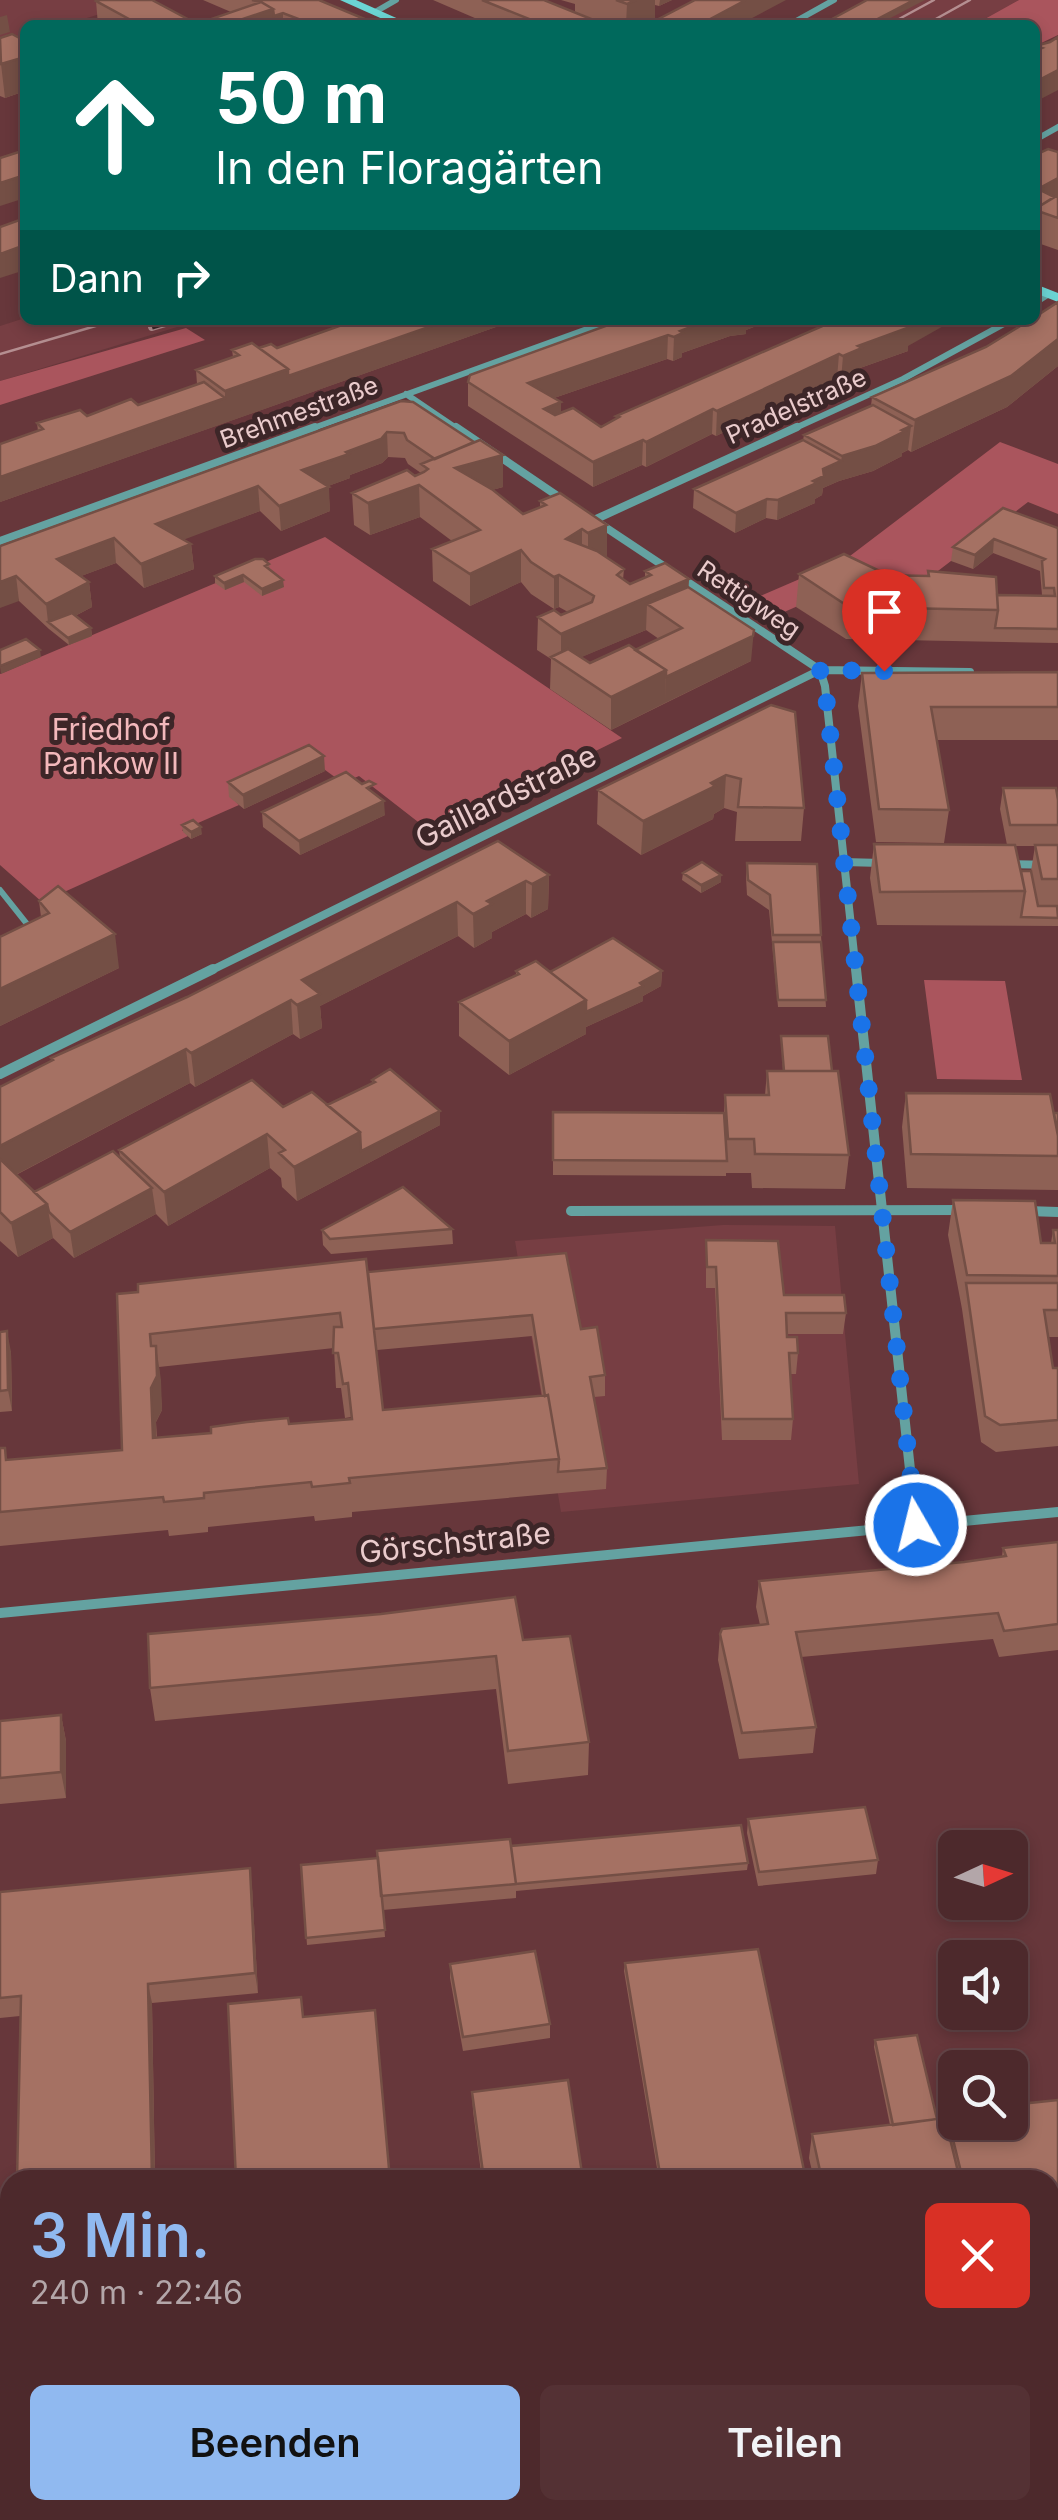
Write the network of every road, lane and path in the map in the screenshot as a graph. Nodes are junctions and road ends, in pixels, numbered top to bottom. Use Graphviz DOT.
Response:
graph roads {
  1 [pos="346,0"];
  2 [pos="396,0"];
  3 [pos="834,0"];
  4 [pos="375,12"];
  5 [pos="117,15"];
  6 [pos="103,20"];
  7 [pos="394,20"];
  8 [pos="798,20"];
  9 [pos="598,325"];
  10 [pos="1001,325"];
  11 [pos="406,394"];
  12 [pos="594,520"];
  13 [pos="0,541"];
  14 [pos="820,670"];
  15 [pos="981,672"];
  16 [pos="843,862"];
  17 [pos="902,863"];
  18 [pos="1001,864"];
  19 [pos="1058,864"];
  20 [pos="0,890"];
  21 [pos="42,942"];
  22 [pos="0,1074"];
  23 [pos="880,1209"];
  24 [pos="979,1210"];
  25 [pos="1018,1211"];
  26 [pos="571,1212"];
  27 [pos="1058,1212"];
  28 [pos="1058,1512"];
  29 [pos="916,1525"];
  30 [pos="0,1613"];
  1 -- 4 [label="main road"];
  2 -- 4 [label="street"];
  3 -- 8 [label="street"];
  4 -- 7 [label="main road"];
  5 -- 6 [label="lane"];
  9 -- 11 [label="street, Brehmestraße"];
  10 -- 12 [label="street, Pradelstraße"];
  11 -- 12 [label="street, Rettigweg"];
  11 -- 13 [label="street, Brehmestraße"];
  12 -- 14 [label="street, Rettigweg"];
  14 -- 15 [label="street, Gaillardstraße"];
  14 -- 16 [label="street"];
  14 -- 22 [label="street, Gaillardstraße"];
  16 -- 17 [label="street"];
  16 -- 23 [label="street"];
  18 -- 19 [label="street"];
  20 -- 21 [label="lane"];
  23 -- 24 [label="street"];
  23 -- 26 [label="street"];
  23 -- 29 [label="street"];
  25 -- 27 [label="street"];
  28 -- 29 [label="street, Görschstraße"];
  29 -- 30 [label="street, Görschstraße"];
}
